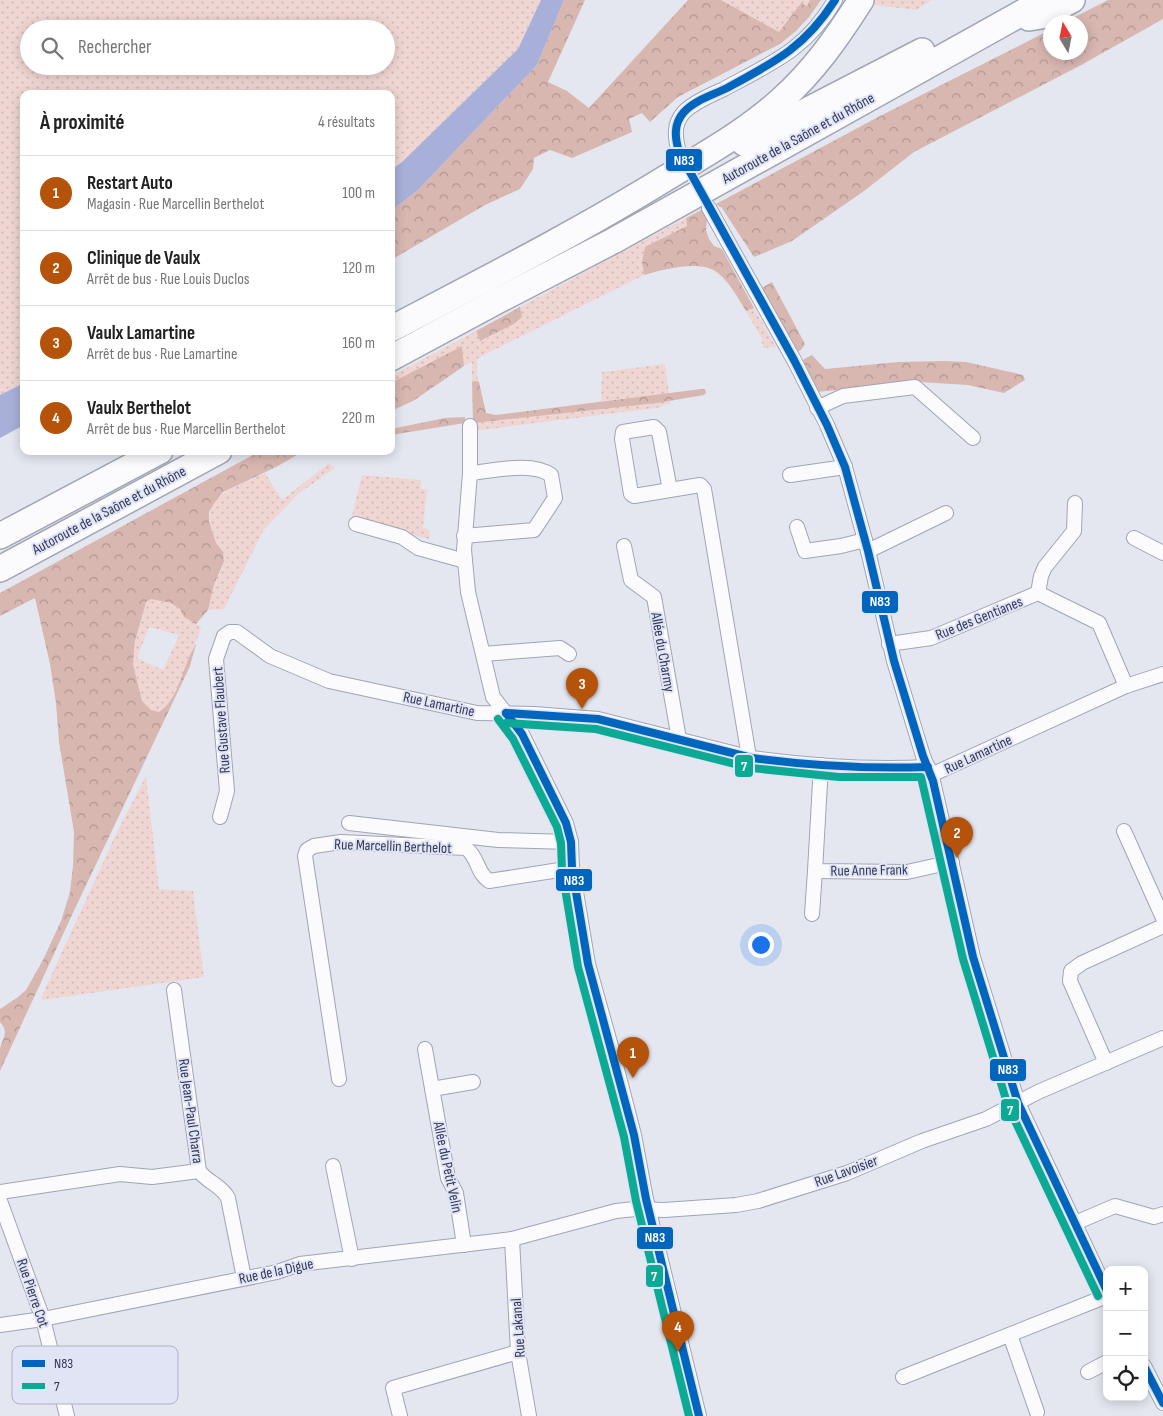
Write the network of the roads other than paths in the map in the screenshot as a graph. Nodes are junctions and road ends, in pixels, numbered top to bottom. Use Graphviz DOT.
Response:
graph roads {
  1 [pos="835,0"];
  2 [pos="862,0"];
  3 [pos="1045,0"];
  4 [pos="1072,0"];
  5 [pos="1010,10"];
  6 [pos="679,152"];
  7 [pos="709,208"];
  8 [pos="604,216"];
  9 [pos="395,326"];
  10 [pos="395,356"];
  11 [pos="817,408"];
  12 [pos="470,426"];
  13 [pos="973,438"];
  14 [pos="152,455"];
  15 [pos="212,455"];
  16 [pos="845,467"];
  17 [pos="470,473"];
  18 [pos="790,475"];
  19 [pos="670,490"];
  20 [pos="1075,503"];
  21 [pos="946,513"];
  22 [pos="356,524"];
  23 [pos="797,527"];
  24 [pos="0,536"];
  25 [pos="464,536"];
  26 [pos="1134,538"];
  27 [pos="624,546"];
  28 [pos="866,546"];
  29 [pos="1163,553"];
  30 [pos="465,561"];
  31 [pos="0,570"];
  32 [pos="1038,593"];
  33 [pos="237,632"];
  34 [pos="889,644"];
  35 [pos="482,654"];
  36 [pos="569,654"];
  37 [pos="1163,674"];
  38 [pos="1126,686"];
  39 [pos="506,714"];
  40 [pos="679,739"];
  41 [pos="749,757"];
  42 [pos="821,765"];
  43 [pos="929,771"];
  44 [pos="220,817"];
  45 [pos="349,823"];
  46 [pos="1124,832"];
  47 [pos="571,842"];
  48 [pos="952,862"];
  49 [pos="572,868"];
  50 [pos="815,871"];
  51 [pos="812,914"];
  52 [pos="1163,918"];
  53 [pos="1163,926"];
  54 [pos="174,990"];
  55 [pos="1163,1038"];
  56 [pos="425,1049"];
  57 [pos="1106,1063"];
  58 [pos="338,1079"];
  59 [pos="473,1082"];
  60 [pos="432,1089"];
  61 [pos="1018,1104"];
  62 [pos="332,1166"];
  63 [pos="199,1171"];
  64 [pos="0,1192"];
  65 [pos="0,1200"];
  66 [pos="650,1209"];
  67 [pos="1163,1214"];
  68 [pos="1074,1223"];
  69 [pos="512,1239"];
  70 [pos="464,1245"];
  71 [pos="352,1258"];
  72 [pos="244,1278"];
  73 [pos="1103,1284"];
  74 [pos="1103,1298"];
  75 [pos="43,1319"];
  76 [pos="0,1325"];
  77 [pos="1010,1335"];
  78 [pos="50,1346"];
  79 [pos="518,1352"];
  80 [pos="1103,1364"];
  81 [pos="1088,1372"];
  82 [pos="1148,1374"];
  83 [pos="903,1377"];
  84 [pos="1163,1403"];
  85 [pos="1037,1412"];
  86 [pos="400,1416"];
  87 [pos="529,1416"];
  88 [pos="698,1416"];
  1 -- 6 [label="street"];
  2 -- 8 [label="highway, Autoroute de la Saône et du Rhône"];
  3 -- 5 [label="highway, Autoroute de la Saône et du Rhône"];
  4 -- 5 [label="highway"];
  5 -- 8 [label="highway"];
  5 -- 10 [label="highway, Autoroute de la Saône et du Rhône"];
  7 -- 11 [label="street"];
  8 -- 9 [label="highway, Autoroute de la Saône et du Rhône"];
  11 -- 13 [label="street"];
  11 -- 16 [label="street"];
  12 -- 17 [label="street"];
  14 -- 24 [label="highway, Autoroute de la Saône et du Rhône"];
  15 -- 31 [label="highway, Autoroute de la Saône et du Rhône"];
  16 -- 18 [label="street"];
  16 -- 28 [label="street"];
  17 -- 25 [label="street"];
  17 -- 25 [label="street"];
  19 -- 19 [label="street"];
  19 -- 41 [label="street"];
  20 -- 32 [label="street, Rue des Gentianes"];
  21 -- 28 [label="street"];
  22 -- 30 [label="street"];
  23 -- 28 [label="street"];
  25 -- 30 [label="street"];
  26 -- 29 [label="street"];
  27 -- 40 [label="street, Allée du Charmy"];
  28 -- 34 [label="street"];
  30 -- 35 [label="street"];
  32 -- 34 [label="street, Rue des Gentianes"];
  32 -- 38 [label="street, Rue des Gentianes"];
  33 -- 39 [label="street, Rue Lamartine"];
  33 -- 44 [label="street, Rue Gustave Flaubert"];
  34 -- 43 [label="street"];
  35 -- 36 [label="street"];
  35 -- 39 [label="street"];
  37 -- 38 [label="street, Rue Lamartine"];
  38 -- 43 [label="street, Rue Lamartine"];
  39 -- 40 [label="street, Rue Lamartine"];
  39 -- 47 [label="street"];
  40 -- 41 [label="street, Rue Lamartine"];
  41 -- 42 [label="street, Rue Lamartine"];
  42 -- 43 [label="street, Rue Lamartine"];
  42 -- 50 [label="street, Rue Anne Frank"];
  43 -- 48 [label="street"];
  45 -- 47 [label="street"];
  46 -- 52 [label="street"];
  47 -- 49 [label="street"];
  48 -- 50 [label="street, Rue Anne Frank"];
  48 -- 61 [label="street"];
  49 -- 58 [label="street, Rue Marcellin Berthelot"];
  49 -- 66 [label="street"];
  50 -- 51 [label="street, Rue Anne Frank"];
  53 -- 57 [label="street"];
  54 -- 63 [label="street, Rue Jean-Paul Charra"];
  55 -- 57 [label="street, Rue Lavoisier"];
  56 -- 60 [label="street, Allée du Petit Velin"];
  57 -- 61 [label="street, Rue Lavoisier"];
  59 -- 60 [label="street"];
  60 -- 70 [label="street, Allée du Petit Velin"];
  61 -- 66 [label="street, Rue Lavoisier"];
  61 -- 68 [label="street"];
  62 -- 71 [label="street"];
  63 -- 64 [label="street"];
  63 -- 72 [label="street, Rue Jean-Paul Charra"];
  65 -- 75 [label="street, Rue Pierre Cot"];
  66 -- 69 [label="street, Rue Lavoisier"];
  66 -- 88 [label="street"];
  67 -- 68 [label="street"];
  68 -- 73 [label="street"];
  69 -- 70 [label="street, Rue de la Digue"];
  69 -- 79 [label="street, Rue Lakanal"];
  70 -- 71 [label="street, Rue de la Digue"];
  71 -- 72 [label="street, Rue de la Digue"];
  72 -- 75 [label="street, Rue de la Digue"];
  74 -- 77 [label="street"];
  75 -- 76 [label="street, Rue de la Digue"];
  75 -- 78 [label="street, Rue Pierre Cot"];
  77 -- 83 [label="street"];
  77 -- 85 [label="street"];
  79 -- 86 [label="street"];
  79 -- 87 [label="street, Rue Lakanal"];
  80 -- 81 [label="street"];
  82 -- 84 [label="street"];
}
